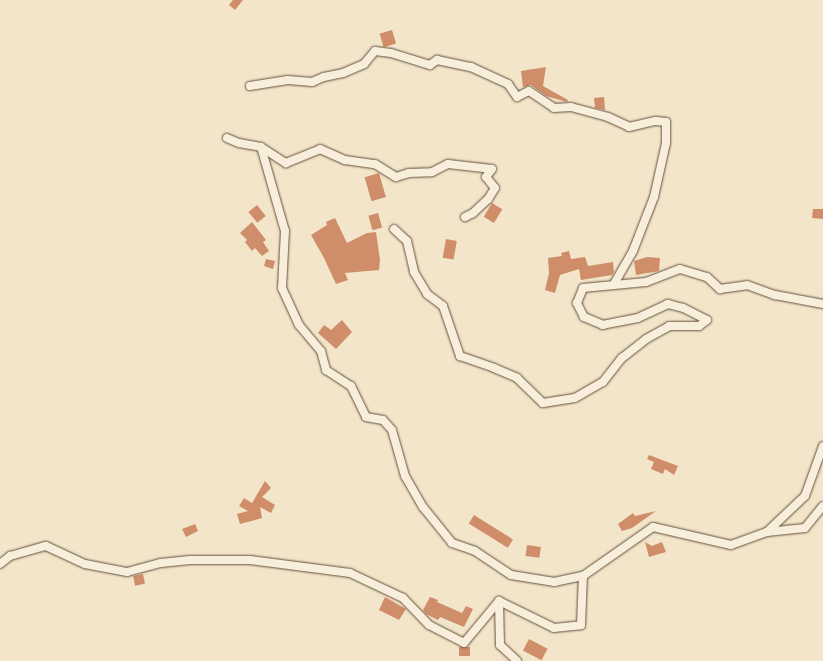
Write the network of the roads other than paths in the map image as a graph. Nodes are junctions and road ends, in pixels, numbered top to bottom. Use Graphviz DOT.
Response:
graph roads {
  1 [pos="250,86"];
  2 [pos="227,138"];
  3 [pos="261,147"];
  4 [pos="465,217"];
  5 [pos="394,229"];
  6 [pos="613,286"];
  7 [pos="823,304"];
  8 [pos="823,446"];
  9 [pos="823,506"];
  10 [pos="767,532"];
  11 [pos="0,564"];
  12 [pos="583,576"];
  13 [pos="499,601"];
  14 [pos="517,661"];
  1 -- 6 [label="street"];
  2 -- 3 [label="street"];
  3 -- 4 [label="street"];
  3 -- 12 [label="street"];
  5 -- 6 [label="street"];
  6 -- 7 [label="street"];
  8 -- 10 [label="street"];
  9 -- 10 [label="street"];
  10 -- 12 [label="street"];
  11 -- 13 [label="street"];
  12 -- 13 [label="street"];
  13 -- 14 [label="street"];
}
